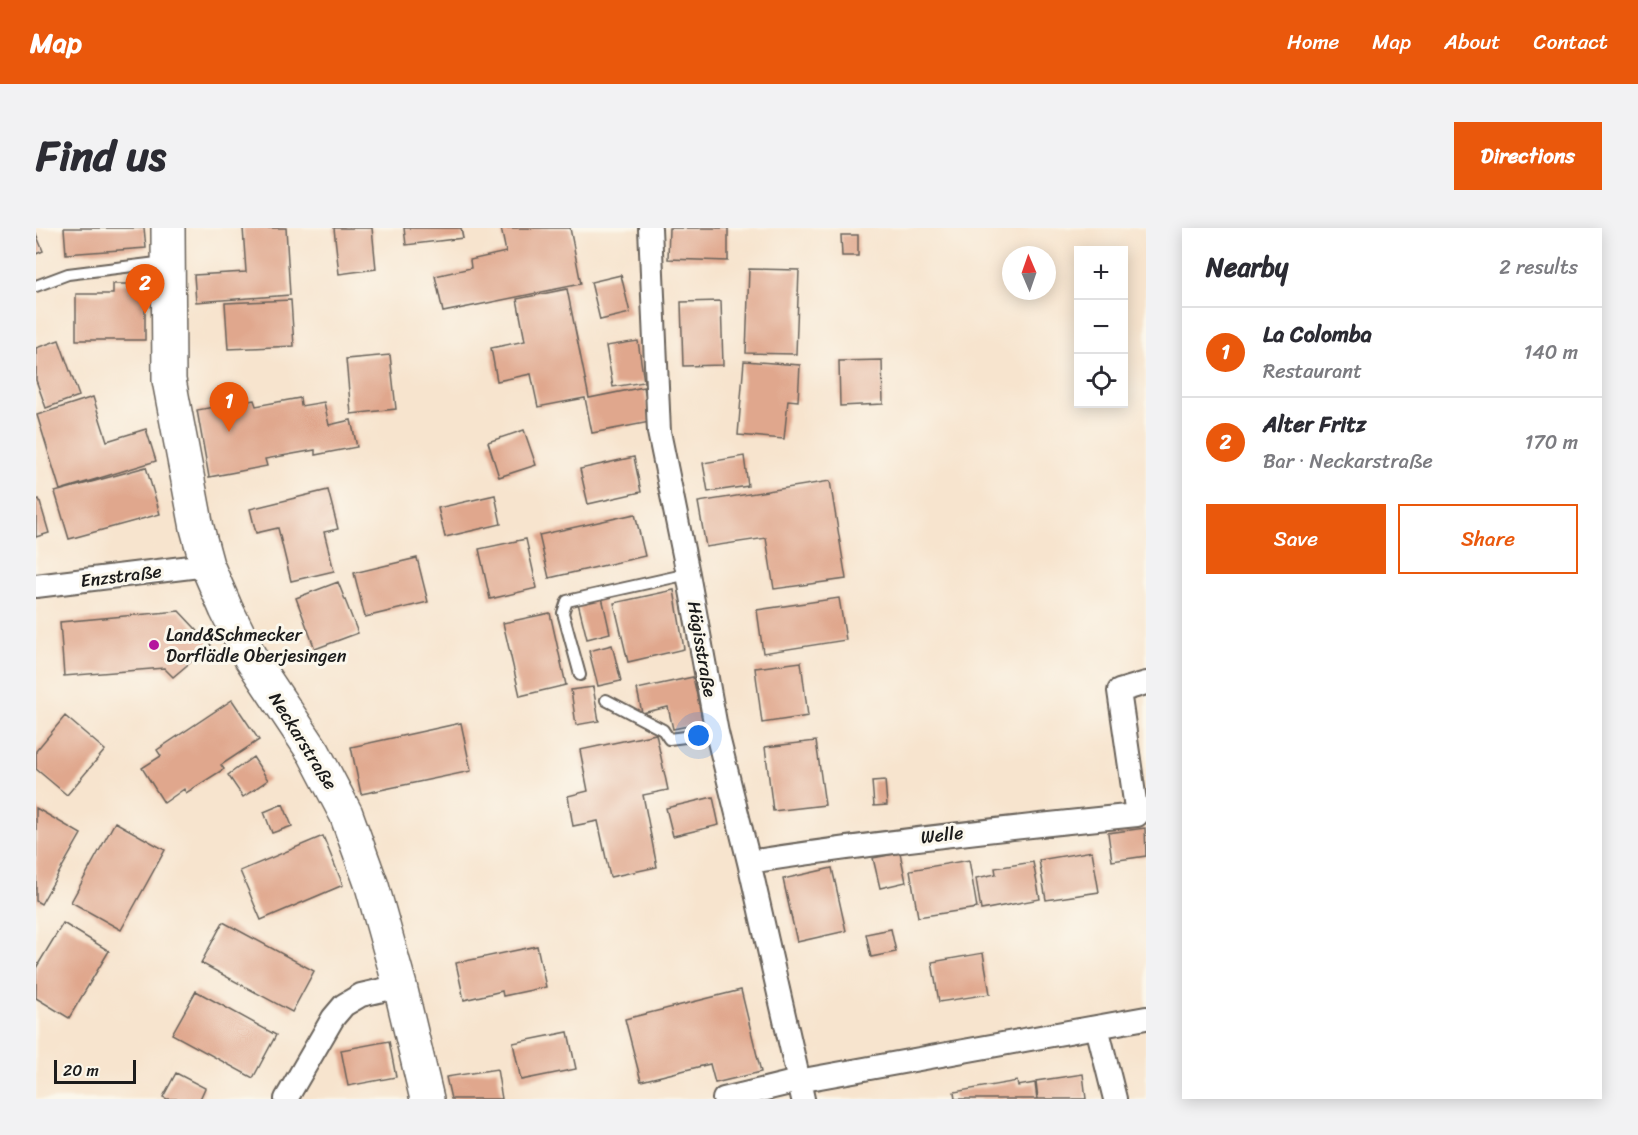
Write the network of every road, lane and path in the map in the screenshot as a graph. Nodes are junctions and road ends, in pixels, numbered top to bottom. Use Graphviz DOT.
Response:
graph roads {
  1 [pos="650,228"];
  2 [pos="168,245"];
  3 [pos="36,286"];
  4 [pos="207,565"];
  5 [pos="688,574"];
  6 [pos="36,586"];
  7 [pos="580,675"];
  8 [pos="1146,683"];
  9 [pos="606,700"];
  10 [pos="717,734"];
  11 [pos="1142,815"];
  12 [pos="749,862"];
  13 [pos="400,986"];
  14 [pos="1146,1018"];
  15 [pos="1098,1027"];
  16 [pos="801,1090"];
  17 [pos="286,1099"];
  18 [pos="427,1099"];
  19 [pos="724,1099"];
  20 [pos="1115,1099"];
  1 -- 5 [label="street, Hägisstraße"];
  2 -- 3 [label="lane"];
  2 -- 4 [label="main road, Neckarstraße"];
  4 -- 6 [label="street, Enzstraße"];
  4 -- 13 [label="main road, Neckarstraße"];
  5 -- 7 [label="lane"];
  5 -- 10 [label="street, Hägisstraße"];
  8 -- 11 [label="street, Welle"];
  9 -- 10 [label="lane"];
  10 -- 12 [label="street, Hägisstraße"];
  11 -- 12 [label="street, Welle"];
  12 -- 16 [label="street, Hägisstraße"];
  13 -- 17 [label="street"];
  13 -- 18 [label="main road, Neckarstraße"];
  14 -- 15 [label="street"];
  15 -- 16 [label="street"];
  15 -- 20 [label="street"];
  16 -- 19 [label="street"];
}
